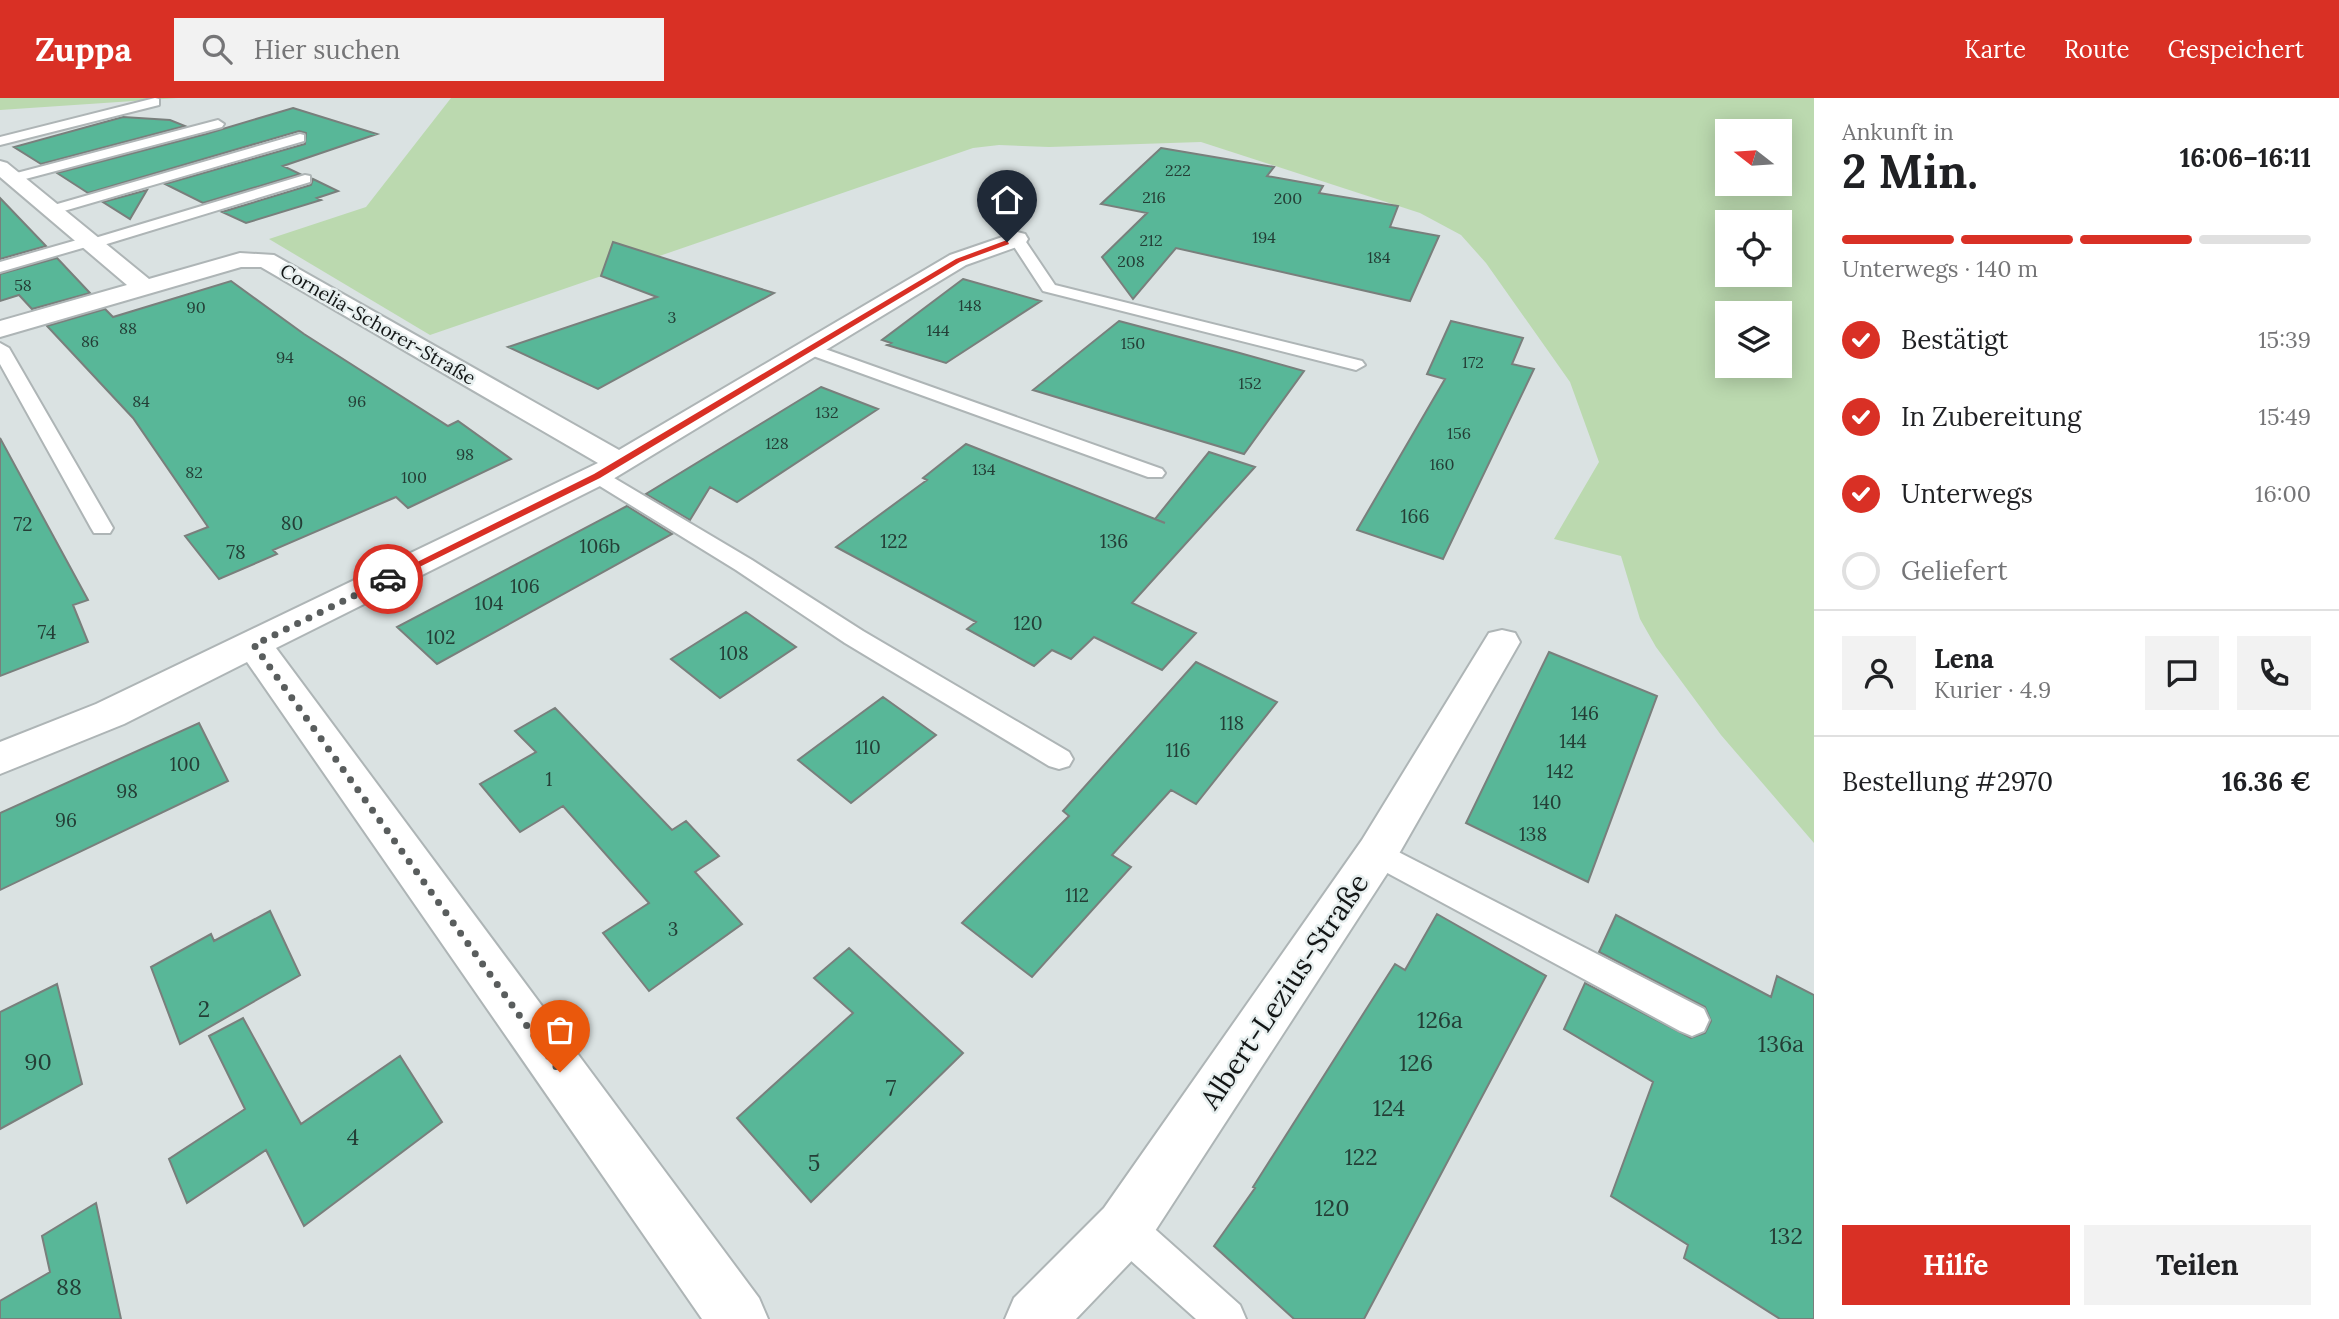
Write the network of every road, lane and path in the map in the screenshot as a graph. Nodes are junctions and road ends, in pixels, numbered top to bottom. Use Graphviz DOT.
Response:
graph roads {
  1 [pos="155,102"];
  2 [pos="218,124"];
  3 [pos="300,138"];
  4 [pos="0,141"];
  5 [pos="7,173"];
  6 [pos="305,179"];
  7 [pos="52,211"];
  8 [pos="1017,239"];
  9 [pos="91,243"];
  10 [pos="0,267"];
  11 [pos="144,287"];
  12 [pos="0,329"];
  13 [pos="0,348"];
  14 [pos="811,349"];
  15 [pos="1356,365"];
  16 [pos="609,469"];
  17 [pos="1155,473"];
  18 [pos="102,528"];
  19 [pos="1502,642"];
  20 [pos="254,645"];
  21 [pos="0,759"];
  22 [pos="1059,759"];
  23 [pos="1377,853"];
  24 [pos="1692,1020"];
  25 [pos="1124,1228"];
  26 [pos="737,1319"];
  27 [pos="1035,1319"];
  28 [pos="1226,1319"];
  1 -- 4 [label="lane"];
  2 -- 5 [label="lane"];
  3 -- 7 [label="lane"];
  5 -- 7 [label="street"];
  6 -- 9 [label="lane"];
  7 -- 9 [label="street"];
  8 -- 14 [label="street"];
  8 -- 15 [label="lane"];
  9 -- 10 [label="lane"];
  9 -- 11 [label="street"];
  11 -- 12 [label="street, Cornelia-Schorer-Straße"];
  11 -- 16 [label="street, Cornelia-Schorer-Straße"];
  13 -- 18 [label="lane"];
  14 -- 16 [label="street"];
  14 -- 17 [label="lane"];
  16 -- 20 [label="street"];
  16 -- 22 [label="lane"];
  19 -- 23 [label="street, Albert-Lezius-Straße"];
  20 -- 21 [label="street"];
  20 -- 26 [label="street"];
  23 -- 24 [label="lane"];
  23 -- 25 [label="street, Albert-Lezius-Straße"];
  25 -- 27 [label="street, Albert-Lezius-Straße"];
  25 -- 28 [label="lane"];
}
